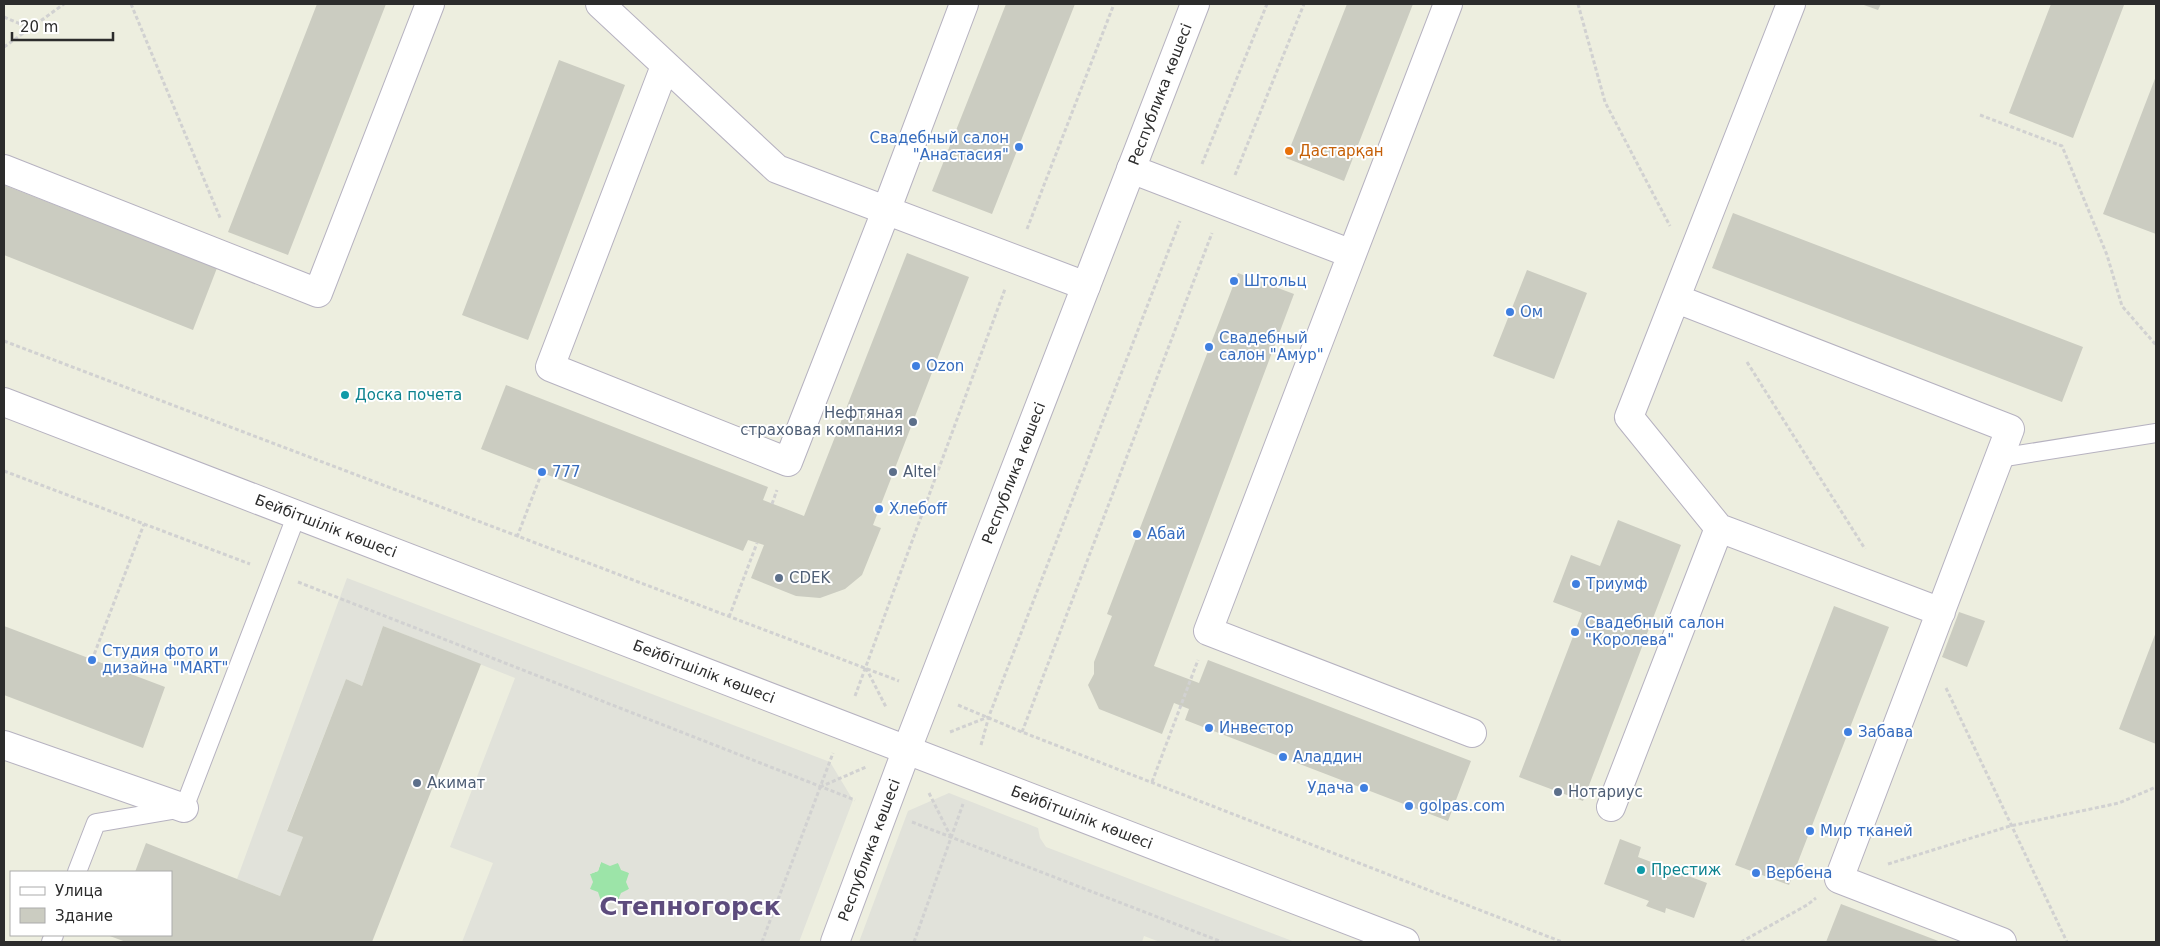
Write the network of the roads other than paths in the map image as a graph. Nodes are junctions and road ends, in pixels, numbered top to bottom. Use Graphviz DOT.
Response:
graph roads {
  1 [pos="430,4"];
  2 [pos="600,4"];
  3 [pos="964,4"];
  4 [pos="1195,4"];
  5 [pos="1448,4"];
  6 [pos="1791,4"];
  7 [pos="665,66"];
  8 [pos="4,169"];
  9 [pos="1131,169"];
  10 [pos="886,211"];
  11 [pos="1352,254"];
  12 [pos="1086,286"];
  13 [pos="1677,299"];
  14 [pos="4,402"];
  15 [pos="2156,433"];
  16 [pos="1999,458"];
  17 [pos="297,514"];
  18 [pos="1718,528"];
  19 [pos="1941,612"];
  20 [pos="1472,732"];
  21 [pos="4,745"];
  22 [pos="908,749"];
  23 [pos="1611,807"];
  24 [pos="184,808"];
  25 [pos="77,871"];
  26 [pos="835,942"];
  27 [pos="1404,942"];
  28 [pos="2002,942"];
  1 -- 8 [label="street"];
  2 -- 7 [label="street"];
  3 -- 10 [label="street"];
  4 -- 9 [label="street, Республика көшесі"];
  5 -- 11 [label="street"];
  6 -- 13 [label="street"];
  7 -- 10 [label="street"];
  7 -- 10 [label="street"];
  9 -- 11 [label="street"];
  9 -- 12 [label="street, Республика көшесі"];
  10 -- 12 [label="street"];
  11 -- 20 [label="street"];
  12 -- 22 [label="street, Республика көшесі"];
  13 -- 16 [label="street"];
  13 -- 18 [label="street"];
  14 -- 17 [label="street, Бейбітшілік көшесі"];
  15 -- 16 [label="lane"];
  16 -- 19 [label="street"];
  17 -- 22 [label="street, Бейбітшілік көшесі"];
  17 -- 24 [label="lane"];
  18 -- 19 [label="street"];
  18 -- 23 [label="street"];
  19 -- 28 [label="street"];
  21 -- 24 [label="street"];
  22 -- 26 [label="street, Республика көшесі"];
  22 -- 27 [label="street, Бейбітшілік көшесі"];
  24 -- 25 [label="lane"];
}
